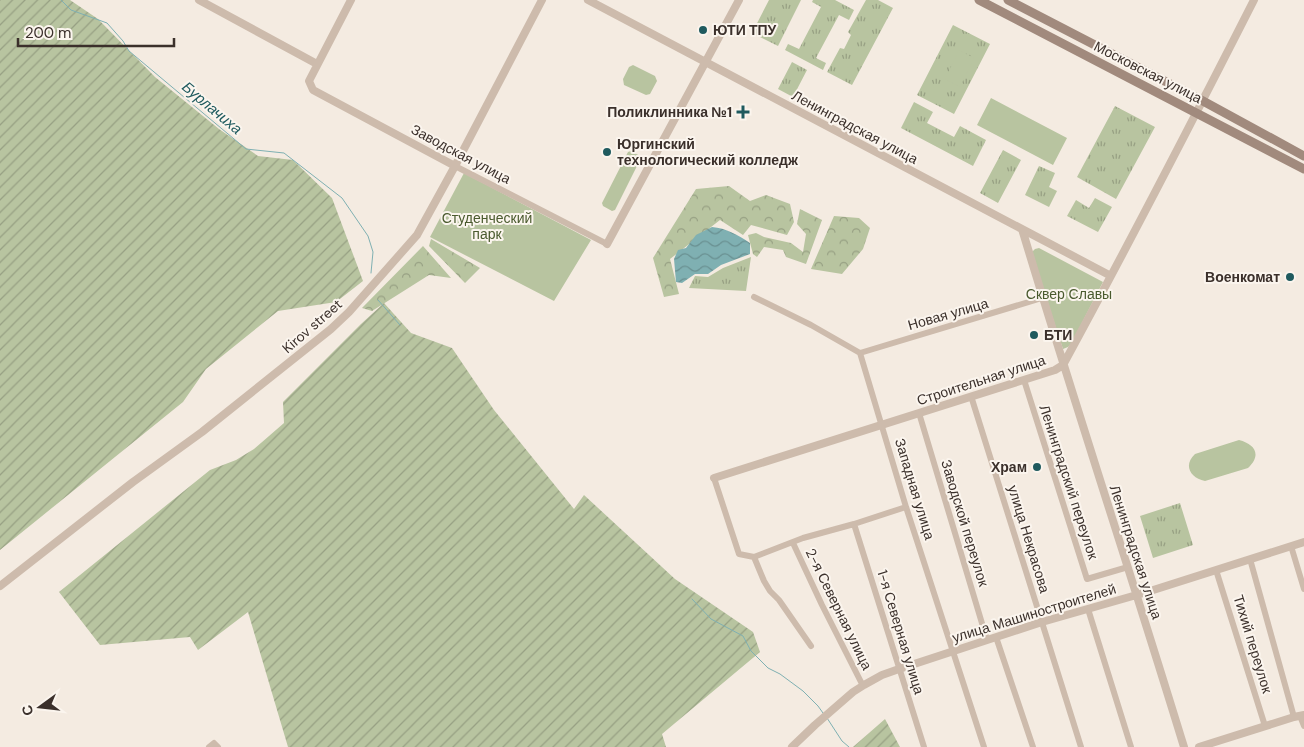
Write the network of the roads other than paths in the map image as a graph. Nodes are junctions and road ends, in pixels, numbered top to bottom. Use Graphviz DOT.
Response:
graph roads {
  1 [pos="198,0"];
  2 [pos="351,0"];
  3 [pos="542,0"];
  4 [pos="588,0"];
  5 [pos="739,0"];
  6 [pos="979,0"];
  7 [pos="1008,0"];
  8 [pos="1254,0"];
  9 [pos="705,62"];
  10 [pos="317,64"];
  11 [pos="1203,101"];
  12 [pos="1197,113"];
  13 [pos="1304,156"];
  14 [pos="455,166"];
  15 [pos="1304,169"];
  16 [pos="1022,229"];
  17 [pos="607,244"];
  18 [pos="1112,276"];
  19 [pos="754,297"];
  20 [pos="1042,298"];
  21 [pos="860,352"];
  22 [pos="1063,365"];
  23 [pos="1024,380"];
  24 [pos="971,396"];
  25 [pos="919,413"];
  26 [pos="882,424"];
  27 [pos="714,478"];
  28 [pos="906,507"];
  29 [pos="854,524"];
  30 [pos="1304,542"];
  31 [pos="793,543"];
  32 [pos="1291,546"];
  33 [pos="754,557"];
  34 [pos="1250,558"];
  35 [pos="1128,567"];
  36 [pos="1216,570"];
  37 [pos="0,586"];
  38 [pos="1304,589"];
  39 [pos="1136,594"];
  40 [pos="1088,609"];
  41 [pos="1042,622"];
  42 [pos="996,637"];
  43 [pos="987,640"];
  44 [pos="811,646"];
  45 [pos="952,651"];
  46 [pos="899,668"];
  47 [pos="864,685"];
  48 [pos="1299,716"];
  49 [pos="1265,726"];
  50 [pos="1304,726"];
  51 [pos="792,747"];
  52 [pos="924,747"];
  53 [pos="984,747"];
  54 [pos="1033,747"];
  55 [pos="1081,747"];
  56 [pos="1132,747"];
  57 [pos="1184,747"];
  58 [pos="1199,747"];
  1 -- 10 [label="street"];
  2 -- 10 [label="street"];
  3 -- 14 [label="street, Kirov street"];
  4 -- 9 [label="street, Ленинградская улица"];
  5 -- 9 [label="street"];
  6 -- 12 [label="main road, Московская улица"];
  7 -- 11 [label="main road, Московская улица"];
  8 -- 11 [label="street, Строительная улица"];
  9 -- 16 [label="street, Ленинградская улица"];
  9 -- 17 [label="street"];
  10 -- 14 [label="street, Заводская улица"];
  11 -- 12 [label="street, Строительная улица"];
  11 -- 13 [label="main road, Московская улица"];
  12 -- 15 [label="main road, Московская улица"];
  12 -- 18 [label="street, Строительная улица"];
  14 -- 17 [label="street, Заводская улица"];
  14 -- 37 [label="street, Kirov street"];
  16 -- 18 [label="street, Ленинградская улица"];
  16 -- 20 [label="street, Ленинградская улица"];
  18 -- 22 [label="street, Строительная улица"];
  19 -- 21 [label="street"];
  20 -- 21 [label="street, Новая улица"];
  20 -- 22 [label="street, Ленинградская улица"];
  21 -- 26 [label="street, Западная улица"];
  22 -- 23 [label="street, Строительная улица"];
  22 -- 35 [label="street, Ленинградская улица"];
  23 -- 24 [label="street, Строительная улица"];
  23 -- 35 [label="street, Ленинградский переулок"];
  24 -- 25 [label="street, Строительная улица"];
  24 -- 41 [label="street, улица Некрасова"];
  25 -- 26 [label="street, Строительная улица"];
  25 -- 43 [label="street, Заводской переулок"];
  26 -- 27 [label="street, Строительная улица"];
  26 -- 28 [label="street, Западная улица"];
  27 -- 33 [label="street"];
  28 -- 29 [label="street"];
  28 -- 45 [label="street, Западная улица"];
  29 -- 31 [label="street"];
  29 -- 46 [label="street, 1-я Северная улица"];
  30 -- 32 [label="street, улица Машиностроителей"];
  31 -- 33 [label="street"];
  31 -- 47 [label="street, 2-я Северная улица"];
  32 -- 34 [label="street, улица Машиностроителей"];
  32 -- 38 [label="street"];
  33 -- 44 [label="street"];
  34 -- 36 [label="street, улица Машиностроителей"];
  34 -- 48 [label="street"];
  35 -- 39 [label="street, Ленинградская улица"];
  36 -- 39 [label="street, улица Машиностроителей"];
  36 -- 49 [label="street, Тихий переулок"];
  39 -- 40 [label="street, улица Машиностроителей"];
  39 -- 57 [label="street, Ленинградская улица"];
  40 -- 41 [label="street, улица Машиностроителей"];
  40 -- 56 [label="street"];
  41 -- 42 [label="street, улица Машиностроителей"];
  41 -- 55 [label="street, улица Некрасова"];
  42 -- 43 [label="street, улица Машиностроителей"];
  42 -- 54 [label="street"];
  43 -- 45 [label="street, улица Машиностроителей"];
  45 -- 46 [label="street, улица Машиностроителей"];
  45 -- 53 [label="street, Западная улица"];
  46 -- 47 [label="street, улица Машиностроителей"];
  46 -- 52 [label="street, 1-я Северная улица"];
  47 -- 51 [label="street, улица Машиностроителей"];
  48 -- 49 [label="street"];
  48 -- 50 [label="street"];
  49 -- 58 [label="street"];
}
